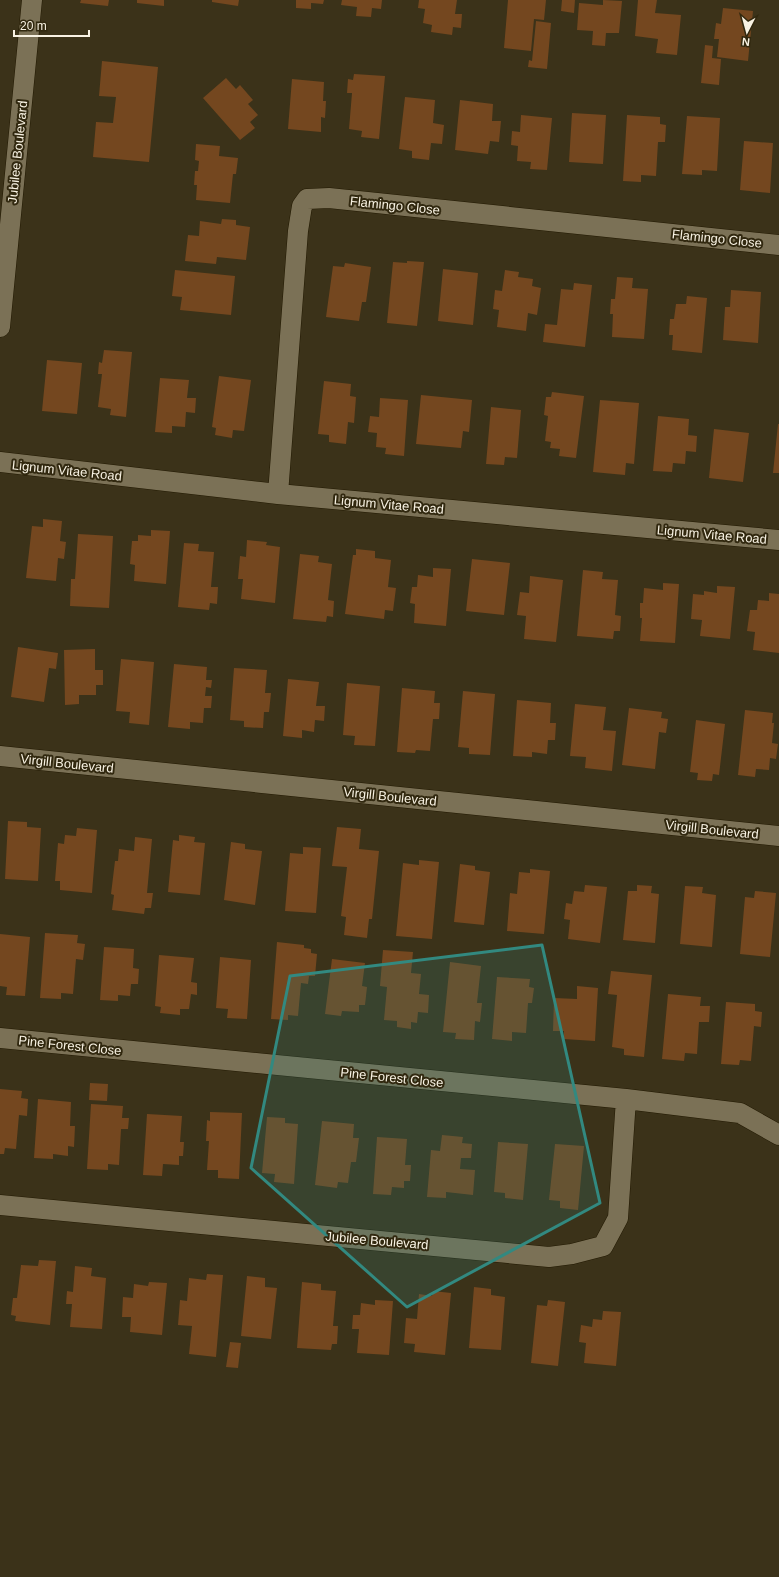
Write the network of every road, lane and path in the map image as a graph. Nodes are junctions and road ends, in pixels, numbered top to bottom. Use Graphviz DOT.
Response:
graph roads {
  1 [pos="32,0"];
  2 [pos="779,244"];
  3 [pos="0,327"];
  4 [pos="0,462"];
  5 [pos="278,494"];
  6 [pos="779,540"];
  7 [pos="0,756"];
  8 [pos="779,836"];
  9 [pos="0,1038"];
  10 [pos="626,1099"];
  11 [pos="779,1135"];
  12 [pos="0,1205"];
  1 -- 3 [label="street, Jubilee Boulevard"];
  2 -- 5 [label="street, Flamingo Close"];
  4 -- 5 [label="street, Lignum Vitae Road"];
  5 -- 6 [label="street, Lignum Vitae Road"];
  7 -- 8 [label="street, Virgill Boulevard"];
  9 -- 10 [label="street, Pine Forest Close"];
  10 -- 11 [label="street, Pine Forest Close"];
  10 -- 12 [label="street, Jubilee Boulevard"];
}
